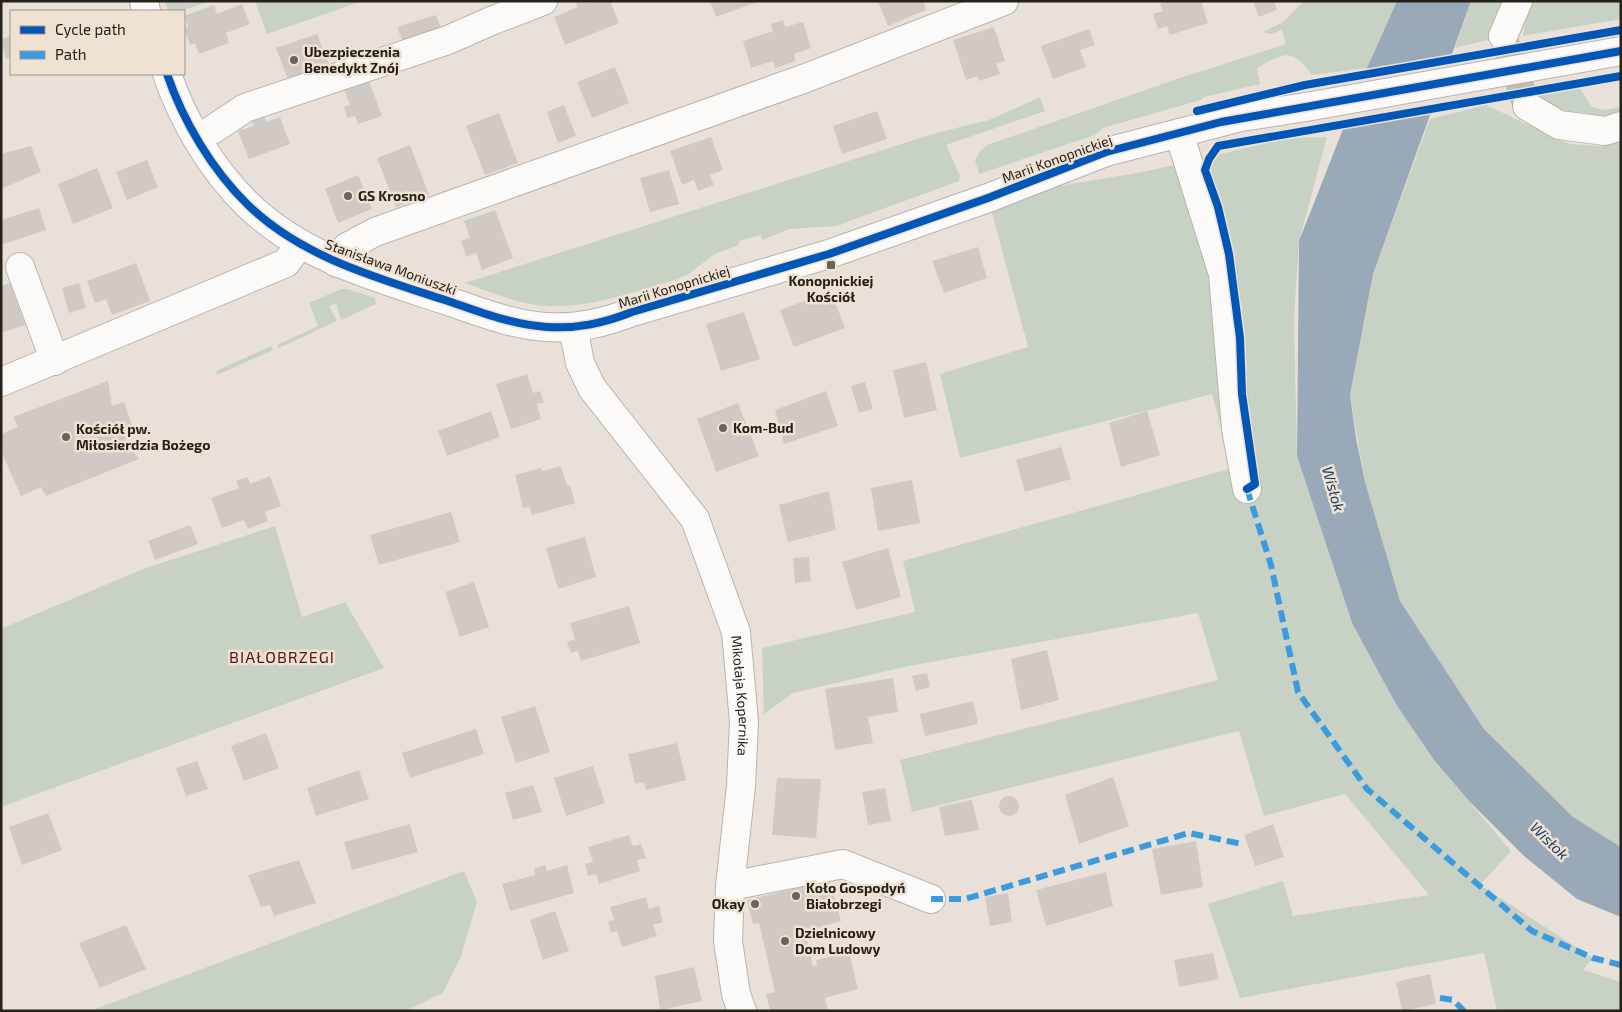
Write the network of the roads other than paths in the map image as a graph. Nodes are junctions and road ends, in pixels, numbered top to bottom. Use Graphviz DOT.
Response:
graph roads {
  1 [pos="543,1"];
  2 [pos="1004,1"];
  3 [pos="1518,1"];
  4 [pos="1503,36"];
  5 [pos="1621,51"];
  6 [pos="167,75"];
  7 [pos="1528,106"];
  8 [pos="1621,126"];
  9 [pos="212,130"];
  10 [pos="1179,133"];
  11 [pos="300,244"];
  12 [pos="337,263"];
  13 [pos="20,267"];
  14 [pos="573,327"];
  15 [pos="55,360"];
  16 [pos="1,382"];
  17 [pos="1247,489"];
  18 [pos="730,886"];
  19 [pos="930,899"];
  20 [pos="742,1011"];
  1 -- 9 [label="street"];
  2 -- 12 [label="street"];
  3 -- 4 [label="street"];
  5 -- 10 [label="street, Marii Konopnickiej, bridge"];
  6 -- 11 [label="street, Stanisława Moniuszki"];
  7 -- 8 [label="street"];
  10 -- 14 [label="street, Marii Konopnickiej"];
  10 -- 17 [label="street"];
  11 -- 12 [label="street, Stanisława Moniuszki"];
  11 -- 15 [label="street"];
  12 -- 14 [label="street, Stanisława Moniuszki"];
  13 -- 15 [label="street"];
  14 -- 18 [label="street, Mikołaja Kopernika"];
  15 -- 16 [label="street"];
  18 -- 19 [label="street"];
  18 -- 20 [label="street, Mikołaja Kopernika"];
}
